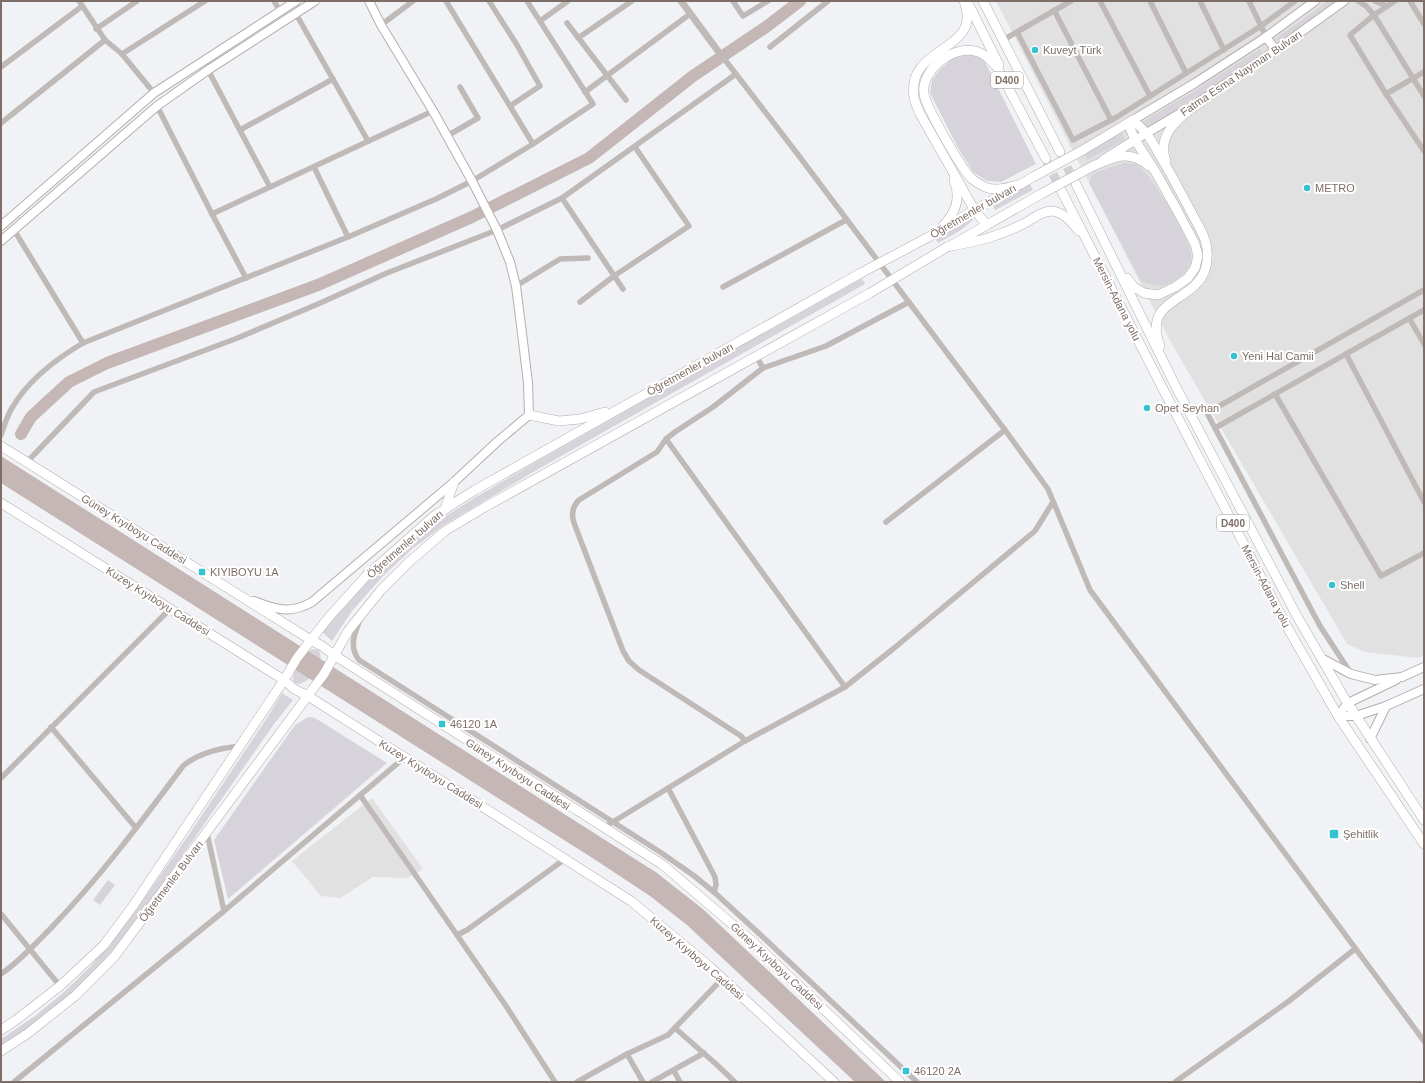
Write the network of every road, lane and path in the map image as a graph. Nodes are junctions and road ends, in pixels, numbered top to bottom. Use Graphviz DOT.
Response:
graph roads {
  1 [pos="78,1"];
  2 [pos="137,1"];
  3 [pos="205,1"];
  4 [pos="274,1"];
  5 [pos="296,1"];
  6 [pos="315,1"];
  7 [pos="369,1"];
  8 [pos="413,1"];
  9 [pos="446,1"];
  10 [pos="489,1"];
  11 [pos="527,1"];
  12 [pos="568,1"];
  13 [pos="632,1"];
  14 [pos="681,1"];
  15 [pos="733,1"];
  16 [pos="768,1"];
  17 [pos="828,1"];
  18 [pos="964,1"];
  19 [pos="967,1"];
  20 [pos="983,1"];
  21 [pos="1071,1"];
  22 [pos="1100,1"];
  23 [pos="1150,1"];
  24 [pos="1200,1"];
  25 [pos="1249,1"];
  26 [pos="1295,1"];
  27 [pos="1315,1"];
  28 [pos="1344,1"];
  29 [pos="1358,1"];
  30 [pos="1375,1"];
  31 [pos="1395,1"];
  32 [pos="1410,1"];
  33 [pos="1387,6"];
  34 [pos="81,7"];
  35 [pos="1054,10"];
  36 [pos="280,12"];
  37 [pos="296,14"];
  38 [pos="690,14"];
  39 [pos="1374,15"];
  40 [pos="540,21"];
  41 [pos="567,23"];
  42 [pos="1424,24"];
  43 [pos="381,25"];
  44 [pos="1261,26"];
  45 [pos="96,29"];
  46 [pos="1017,32"];
  47 [pos="1266,37"];
  48 [pos="578,38"];
  49 [pos="105,40"];
  50 [pos="1003,40"];
  51 [pos="770,47"];
  52 [pos="1224,50"];
  53 [pos="1276,50"];
  54 [pos="718,51"];
  55 [pos="122,54"];
  56 [pos="1,67"];
  57 [pos="208,70"];
  58 [pos="1424,72"];
  59 [pos="1186,73"];
  60 [pos="736,74"];
  61 [pos="607,76"];
  62 [pos="1414,78"];
  63 [pos="333,79"];
  64 [pos="460,87"];
  65 [pos="585,92"];
  66 [pos="154,93"];
  67 [pos="1386,94"];
  68 [pos="1150,96"];
  69 [pos="1424,96"];
  70 [pos="1204,99"];
  71 [pos="626,100"];
  72 [pos="157,106"];
  73 [pos="510,106"];
  74 [pos="433,111"];
  75 [pos="1111,120"];
  76 [pos="1131,122"];
  77 [pos="1,123"];
  78 [pos="240,130"];
  79 [pos="1147,134"];
  80 [pos="447,136"];
  81 [pos="1135,140"];
  82 [pos="368,141"];
  83 [pos="533,144"];
  84 [pos="635,147"];
  85 [pos="1424,151"];
  86 [pos="1060,152"];
  87 [pos="948,164"];
  88 [pos="1093,166"];
  89 [pos="314,167"];
  90 [pos="1155,171"];
  91 [pos="1174,179"];
  92 [pos="473,184"];
  93 [pos="1021,184"];
  94 [pos="1076,184"];
  95 [pos="270,187"];
  96 [pos="1062,190"];
  97 [pos="562,198"];
  98 [pos="975,211"];
  99 [pos="212,214"];
  100 [pos="846,220"];
  101 [pos="1094,221"];
  102 [pos="987,225"];
  103 [pos="1,226"];
  104 [pos="495,227"];
  105 [pos="14,230"];
  106 [pos="936,233"];
  107 [pos="348,237"];
  108 [pos="1,241"];
  109 [pos="947,247"];
  110 [pos="588,258"];
  111 [pos="1098,262"];
  112 [pos="614,276"];
  113 [pos="246,278"];
  114 [pos="516,286"];
  115 [pos="723,287"];
  116 [pos="623,289"];
  117 [pos="1424,290"];
  118 [pos="580,302"];
  119 [pos="909,302"];
  120 [pos="1424,310"];
  121 [pos="1409,318"];
  122 [pos="83,343"];
  123 [pos="1424,344"];
  124 [pos="1346,354"];
  125 [pos="756,356"];
  126 [pos="762,368"];
  127 [pos="1175,385"];
  128 [pos="1274,394"];
  129 [pos="620,408"];
  130 [pos="529,415"];
  131 [pos="1215,428"];
  132 [pos="1005,430"];
  133 [pos="1,434"];
  134 [pos="666,439"];
  135 [pos="1,446"];
  136 [pos="27,462"];
  137 [pos="454,482"];
  138 [pos="1053,502"];
  139 [pos="1424,502"];
  140 [pos="1,503"];
  141 [pos="445,509"];
  142 [pos="886,522"];
  143 [pos="1424,553"];
  144 [pos="238,595"];
  145 [pos="170,608"];
  146 [pos="364,611"];
  147 [pos="309,643"];
  148 [pos="332,658"];
  149 [pos="1321,658"];
  150 [pos="1424,667"];
  151 [pos="290,671"];
  152 [pos="1351,674"];
  153 [pos="1402,677"];
  154 [pos="284,680"];
  155 [pos="315,686"];
  156 [pos="845,687"];
  157 [pos="1424,689"];
  158 [pos="308,696"];
  159 [pos="1348,703"];
  160 [pos="1386,706"];
  161 [pos="1338,716"];
  162 [pos="1356,716"];
  163 [pos="51,728"];
  164 [pos="1370,739"];
  165 [pos="745,741"];
  166 [pos="240,746"];
  167 [pos="405,757"];
  168 [pos="1,778"];
  169 [pos="668,788"];
  170 [pos="360,795"];
  171 [pos="1424,820"];
  172 [pos="613,822"];
  173 [pos="136,828"];
  174 [pos="603,828"];
  175 [pos="207,833"];
  176 [pos="1424,844"];
  177 [pos="565,859"];
  178 [pos="714,892"];
  179 [pos="224,911"];
  180 [pos="1,914"];
  181 [pos="457,935"];
  182 [pos="1356,949"];
  183 [pos="30,950"];
  184 [pos="1,974"];
  185 [pos="722,979"];
  186 [pos="60,986"];
  187 [pos="675,1028"];
  188 [pos="1,1030"];
  189 [pos="1424,1041"];
  190 [pos="1,1051"];
  191 [pos="704,1053"];
  192 [pos="627,1054"];
  193 [pos="674,1070"];
  194 [pos="14,1082"];
  195 [pos="555,1082"];
  196 [pos="577,1082"];
  197 [pos="643,1082"];
  198 [pos="652,1082"];
  199 [pos="680,1082"];
  200 [pos="735,1082"];
  201 [pos="834,1082"];
  202 [pos="900,1082"];
  203 [pos="917,1082"];
  204 [pos="1175,1082"];
  1 -- 34 [label="street"];
  2 -- 45 [label="street"];
  3 -- 55 [label="street"];
  4 -- 36 [label="street"];
  5 -- 36 [label="main road"];
  6 -- 37 [label="main road"];
  7 -- 43 [label="main road"];
  8 -- 43 [label="street"];
  9 -- 73 [label="street"];
  10 -- 73 [label="street"];
  11 -- 40 [label="street"];
  12 -- 40 [label="street"];
  13 -- 48 [label="street"];
  14 -- 38 [label="street"];
  15 -- 16 [label="street"];
  17 -- 51 [label="street"];
  18 -- 87 [label="main road"];
  19 -- 93 [label="main road, D400"];
  20 -- 50 [label="main road, D400"];
  21 -- 35 [label="street"];
  22 -- 68 [label="street"];
  23 -- 59 [label="street"];
  24 -- 52 [label="street"];
  25 -- 44 [label="street"];
  26 -- 44 [label="street"];
  27 -- 47 [label="main road, Fatma Esma Nayman Bulvarı"];
  28 -- 53 [label="main road, Fatma Esma Nayman Bulvarı"];
  29 -- 39 [label="street"];
  30 -- 33 [label="street"];
  31 -- 33 [label="street"];
  32 -- 42 [label="street"];
  33 -- 39 [label="street"];
  34 -- 45 [label="street"];
  34 -- 56 [label="street"];
  35 -- 46 [label="street"];
  35 -- 75 [label="street"];
  36 -- 66 [label="main road"];
  37 -- 57 [label="main road"];
  37 -- 63 [label="street"];
  38 -- 54 [label="street"];
  38 -- 61 [label="street"];
  39 -- 62 [label="street"];
  39 -- 67 [label="street"];
  40 -- 65 [label="street"];
  41 -- 48 [label="street"];
  43 -- 74 [label="main road"];
  44 -- 47 [label="street"];
  44 -- 52 [label="street"];
  45 -- 49 [label="street"];
  46 -- 50 [label="street"];
  46 -- 75 [label="street"];
  47 -- 53 [label="main road"];
  47 -- 76 [label="main road, Fatma Esma Nayman Bulvarı"];
  48 -- 61 [label="street"];
  49 -- 55 [label="street"];
  49 -- 77 [label="street"];
  50 -- 86 [label="main road, D400"];
  52 -- 59 [label="street"];
  53 -- 70 [label="main road, Fatma Esma Nayman Bulvarı"];
  54 -- 60 [label="street"];
  55 -- 66 [label="street"];
  57 -- 72 [label="main road"];
  57 -- 78 [label="street"];
  58 -- 62 [label="street"];
  59 -- 68 [label="street"];
  60 -- 84 [label="street"];
  60 -- 100 [label="street"];
  61 -- 65 [label="street"];
  61 -- 71 [label="street"];
  62 -- 67 [label="street"];
  62 -- 69 [label="street"];
  63 -- 78 [label="street"];
  63 -- 82 [label="street"];
  64 -- 80 [label="street"];
  65 -- 83 [label="street"];
  66 -- 103 [label="main road"];
  67 -- 85 [label="street"];
  68 -- 75 [label="street"];
  70 -- 79 [label="main road, Fatma Esma Nayman Bulvarı"];
  70 -- 91 [label="main road"];
  72 -- 99 [label="street"];
  72 -- 105 [label="main road"];
  73 -- 83 [label="street"];
  74 -- 80 [label="main road"];
  74 -- 82 [label="street"];
  76 -- 79 [label="main road"];
  76 -- 81 [label="main road"];
  76 -- 93 [label="main road, Öğretmenler bulvarı, bridge"];
  78 -- 95 [label="street"];
  79 -- 81 [label="main road, Fatma Esma Nayman Bulvarı"];
  79 -- 91 [label="main road"];
  80 -- 92 [label="main road"];
  81 -- 88 [label="main road, Öğretmenler bulvarı"];
  81 -- 90 [label="main road"];
  82 -- 89 [label="street"];
  83 -- 92 [label="street"];
  84 -- 97 [label="street"];
  84 -- 112 [label="street"];
  87 -- 98 [label="main road"];
  87 -- 106 [label="main road"];
  88 -- 90 [label="main road"];
  88 -- 102 [label="main road, Öğretmenler bulvarı, bridge"];
  89 -- 95 [label="street"];
  89 -- 107 [label="street"];
  90 -- 101 [label="main road"];
  91 -- 127 [label="main road"];
  92 -- 104 [label="main road"];
  92 -- 107 [label="street"];
  93 -- 98 [label="main road, Öğretmenler bulvarı"];
  94 -- 101 [label="main road, Mersin-Adana yolu / D400"];
  95 -- 99 [label="street"];
  96 -- 111 [label="main road, Mersin-Adana yolu / D400"];
  97 -- 104 [label="street"];
  97 -- 112 [label="street"];
  98 -- 102 [label="main road"];
  98 -- 106 [label="main road, Öğretmenler bulvarı"];
  99 -- 113 [label="street"];
  100 -- 115 [label="street"];
  100 -- 119 [label="street"];
  101 -- 127 [label="main road, Mersin-Adana yolu / D400"];
  102 -- 109 [label="main road, Öğretmenler bulvarı"];
  104 -- 114 [label="main road"];
  104 -- 136 [label="street"];
  105 -- 108 [label="main road"];
  105 -- 122 [label="street"];
  106 -- 129 [label="main road, Öğretmenler bulvarı, bridge"];
  107 -- 113 [label="street"];
  109 -- 111 [label="main road"];
  109 -- 125 [label="main road, Öğretmenler bulvarı, bridge"];
  110 -- 114 [label="street"];
  111 -- 161 [label="main road, Mersin-Adana yolu / D400"];
  112 -- 116 [label="street"];
  112 -- 118 [label="street"];
  113 -- 122 [label="street"];
  114 -- 130 [label="main road"];
  117 -- 131 [label="street"];
  119 -- 126 [label="street"];
  119 -- 132 [label="street"];
  120 -- 121 [label="street"];
  121 -- 123 [label="street"];
  121 -- 124 [label="street"];
  122 -- 133 [label="street"];
  124 -- 128 [label="street"];
  124 -- 139 [label="street"];
  125 -- 126 [label="street"];
  125 -- 146 [label="main road, Öğretmenler bulvarı"];
  126 -- 134 [label="street"];
  127 -- 149 [label="main road, Mersin-Adana yolu / D400"];
  128 -- 131 [label="street"];
  128 -- 143 [label="street"];
  129 -- 130 [label="main road"];
  129 -- 141 [label="main road, Öğretmenler bulvarı"];
  130 -- 137 [label="main road"];
  131 -- 152 [label="street"];
  132 -- 138 [label="street"];
  132 -- 142 [label="street"];
  134 -- 156 [label="street"];
  134 -- 165 [label="street"];
  135 -- 136 [label="main road, Güney Kıyıboyu Caddesi"];
  136 -- 144 [label="main road, Güney Kıyıboyu Caddesi"];
  137 -- 141 [label="main road"];
  137 -- 144 [label="main road"];
  138 -- 156 [label="street"];
  138 -- 182 [label="street"];
  140 -- 145 [label="main road, Kuzey Kıyıboyu Caddesi"];
  141 -- 147 [label="main road, Öğretmenler bulvarı"];
  144 -- 147 [label="main road, Güney Kıyıboyu Caddesi"];
  145 -- 154 [label="main road, Kuzey Kıyıboyu Caddesi"];
  145 -- 163 [label="street"];
  146 -- 148 [label="main road, Öğretmenler bulvarı"];
  146 -- 172 [label="street"];
  147 -- 148 [label="main road, Güney Kıyıboyu Caddesi"];
  147 -- 151 [label="main road, Öğretmenler bulvarı"];
  148 -- 155 [label="main road, Öğretmenler bulvarı"];
  148 -- 174 [label="main road, Güney Kıyıboyu Caddesi"];
  149 -- 152 [label="main road"];
  149 -- 159 [label="main road, Mersin-Adana yolu / D400"];
  150 -- 153 [label="main road"];
  151 -- 154 [label="main road, Öğretmenler Bulvarı"];
  152 -- 153 [label="main road"];
  153 -- 159 [label="main road"];
  154 -- 158 [label="main road, Kuzey Kıyıboyu Caddesi"];
  154 -- 166 [label="main road, Öğretmenler Bulvarı"];
  155 -- 158 [label="main road, Öğretmenler Bulvarı"];
  156 -- 165 [label="street"];
  157 -- 160 [label="main road"];
  158 -- 167 [label="main road, Kuzey Kıyıboyu Caddesi"];
  158 -- 175 [label="main road, Öğretmenler Bulvarı"];
  159 -- 161 [label="main road"];
  159 -- 162 [label="main road, Mersin-Adana yolu / D400"];
  160 -- 162 [label="main road"];
  160 -- 164 [label="main road"];
  161 -- 162 [label="main road"];
  161 -- 176 [label="main road, Mersin-Adana yolu / D400"];
  162 -- 164 [label="main road, Mersin-Adana yolu / D400"];
  163 -- 168 [label="street"];
  163 -- 173 [label="street"];
  164 -- 171 [label="main road, Mersin-Adana yolu / D400"];
  165 -- 169 [label="street"];
  166 -- 173 [label="street"];
  166 -- 186 [label="main road, Öğretmenler Bulvarı"];
  167 -- 170 [label="street"];
  167 -- 177 [label="main road, Kuzey Kıyıboyu Caddesi"];
  169 -- 172 [label="street"];
  169 -- 178 [label="street"];
  170 -- 179 [label="street"];
  170 -- 181 [label="street"];
  172 -- 174 [label="street"];
  172 -- 178 [label="street"];
  173 -- 183 [label="street"];
  174 -- 202 [label="main road, Güney Kıyıboyu Caddesi"];
  175 -- 179 [label="street"];
  175 -- 190 [label="main road, Öğretmenler Bulvarı"];
  177 -- 181 [label="street"];
  177 -- 185 [label="main road, Kuzey Kıyıboyu Caddesi"];
  178 -- 203 [label="street"];
  179 -- 194 [label="street"];
  180 -- 183 [label="street"];
  181 -- 195 [label="street"];
  182 -- 189 [label="street"];
  182 -- 204 [label="street"];
  183 -- 184 [label="street"];
  183 -- 186 [label="street"];
  185 -- 187 [label="street"];
  185 -- 201 [label="main road, Kuzey Kıyıboyu Caddesi"];
  186 -- 188 [label="main road, Öğretmenler Bulvarı"];
  187 -- 191 [label="street"];
  187 -- 192 [label="street"];
  191 -- 193 [label="street"];
  191 -- 200 [label="street"];
  192 -- 196 [label="street"];
  192 -- 197 [label="street"];
  193 -- 198 [label="street"];
  193 -- 199 [label="street"];
}
